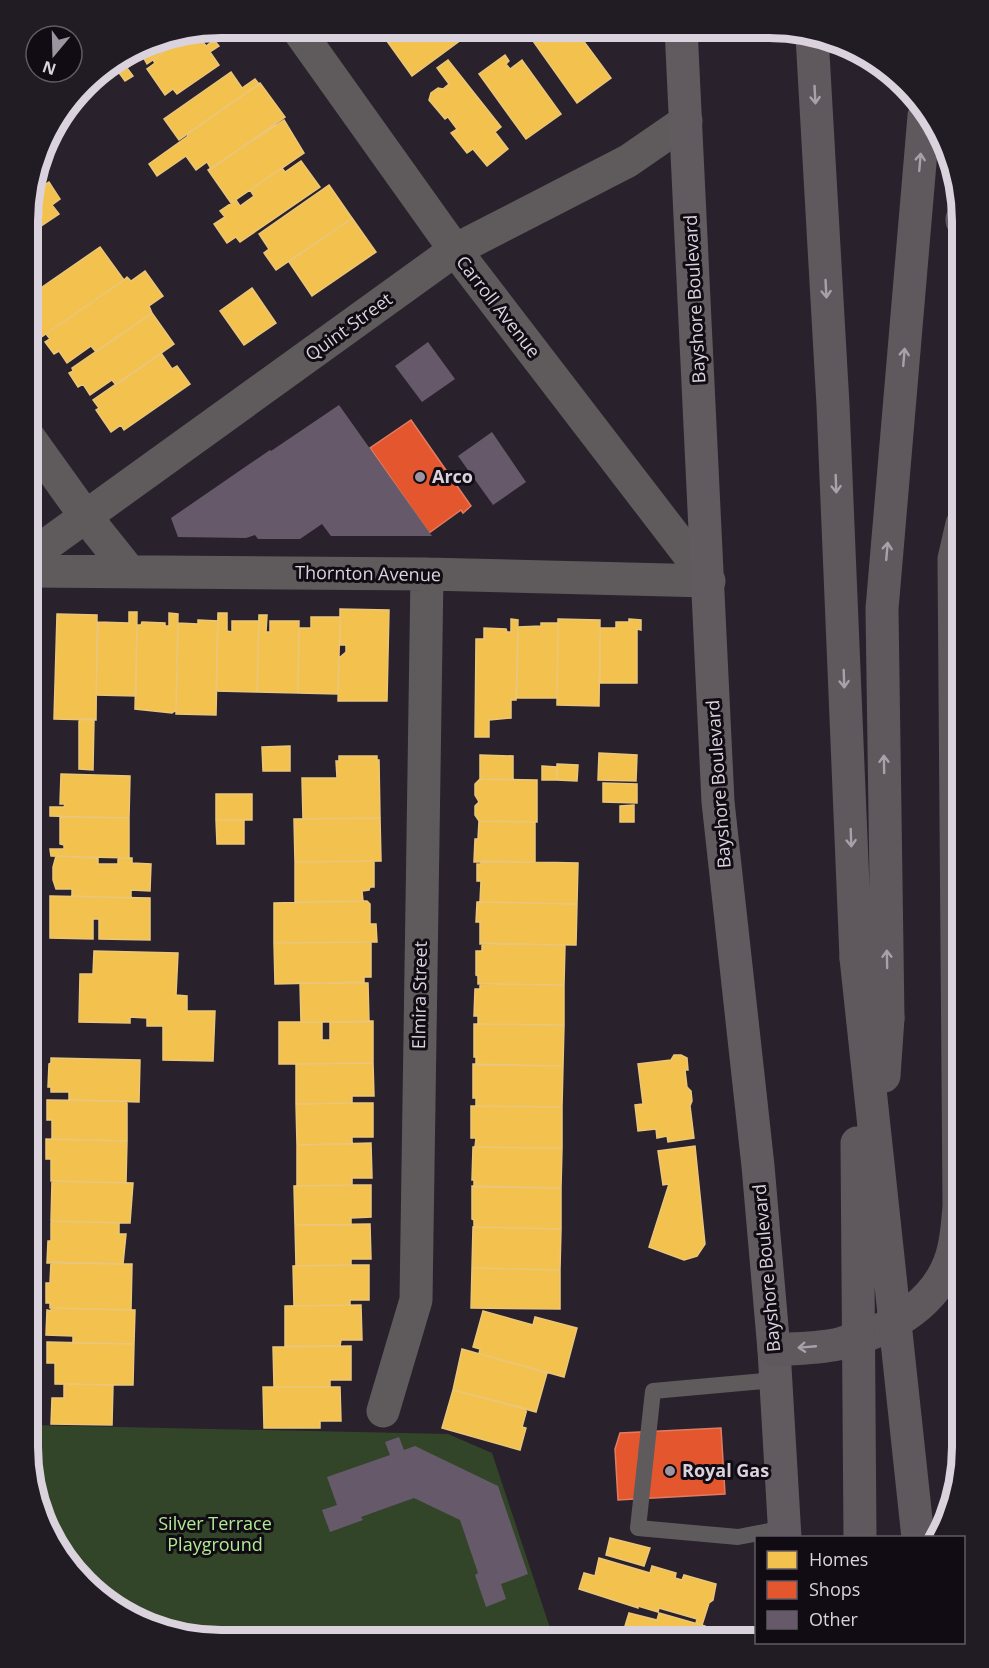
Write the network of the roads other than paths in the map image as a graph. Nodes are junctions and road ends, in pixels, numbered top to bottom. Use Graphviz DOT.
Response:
graph roads {
  1 [pos="304,38"];
  2 [pos="682,38"];
  3 [pos="812,43"];
  4 [pos="686,121"];
  5 [pos="923,123"];
  6 [pos="455,250"];
  7 [pos="38,450"];
  8 [pos="86,517"];
  9 [pos="38,551"];
  10 [pos="38,571"];
  11 [pos="130,572"];
  12 [pos="427,574"];
  13 [pos="709,581"];
  14 [pos="856,958"];
  15 [pos="888,1018"];
  16 [pos="951,1256"];
  17 [pos="775,1365"];
  18 [pos="383,1411"];
  19 [pos="785,1533"];
  20 [pos="860,1536"];
  21 [pos="872,1536"];
  22 [pos="920,1536"];
  23 [pos="920,1536"];
  1 -- 6 [label="street, Carroll Avenue"];
  2 -- 4 [label="main road, Bayshore Boulevard"];
  3 -- 14 [label="highway, one-way"];
  4 -- 6 [label="street, Quint Street"];
  4 -- 13 [label="main road, Bayshore Boulevard"];
  15 -- 5 [label="highway, one-way"];
  6 -- 8 [label="street, Quint Street"];
  6 -- 13 [label="street, Carroll Avenue"];
  7 -- 8 [label="street"];
  8 -- 9 [label="street, Quint Street"];
  8 -- 11 [label="street"];
  10 -- 11 [label="street, Thornton Avenue"];
  11 -- 12 [label="street, Thornton Avenue"];
  12 -- 13 [label="street, Thornton Avenue"];
  12 -- 18 [label="street, Elmira Street"];
  13 -- 17 [label="main road, Bayshore Boulevard"];
  14 -- 20 [label="highway, bridge"];
  14 -- 23 [label="highway, bridge"];
  15 -- 21 [label="highway, bridge"];
  15 -- 22 [label="highway, bridge"];
  16 -- 17 [label="highway, one-way"];
  17 -- 19 [label="main road, Bayshore Boulevard"];
  17 -- 19 [label="lane"];
}
